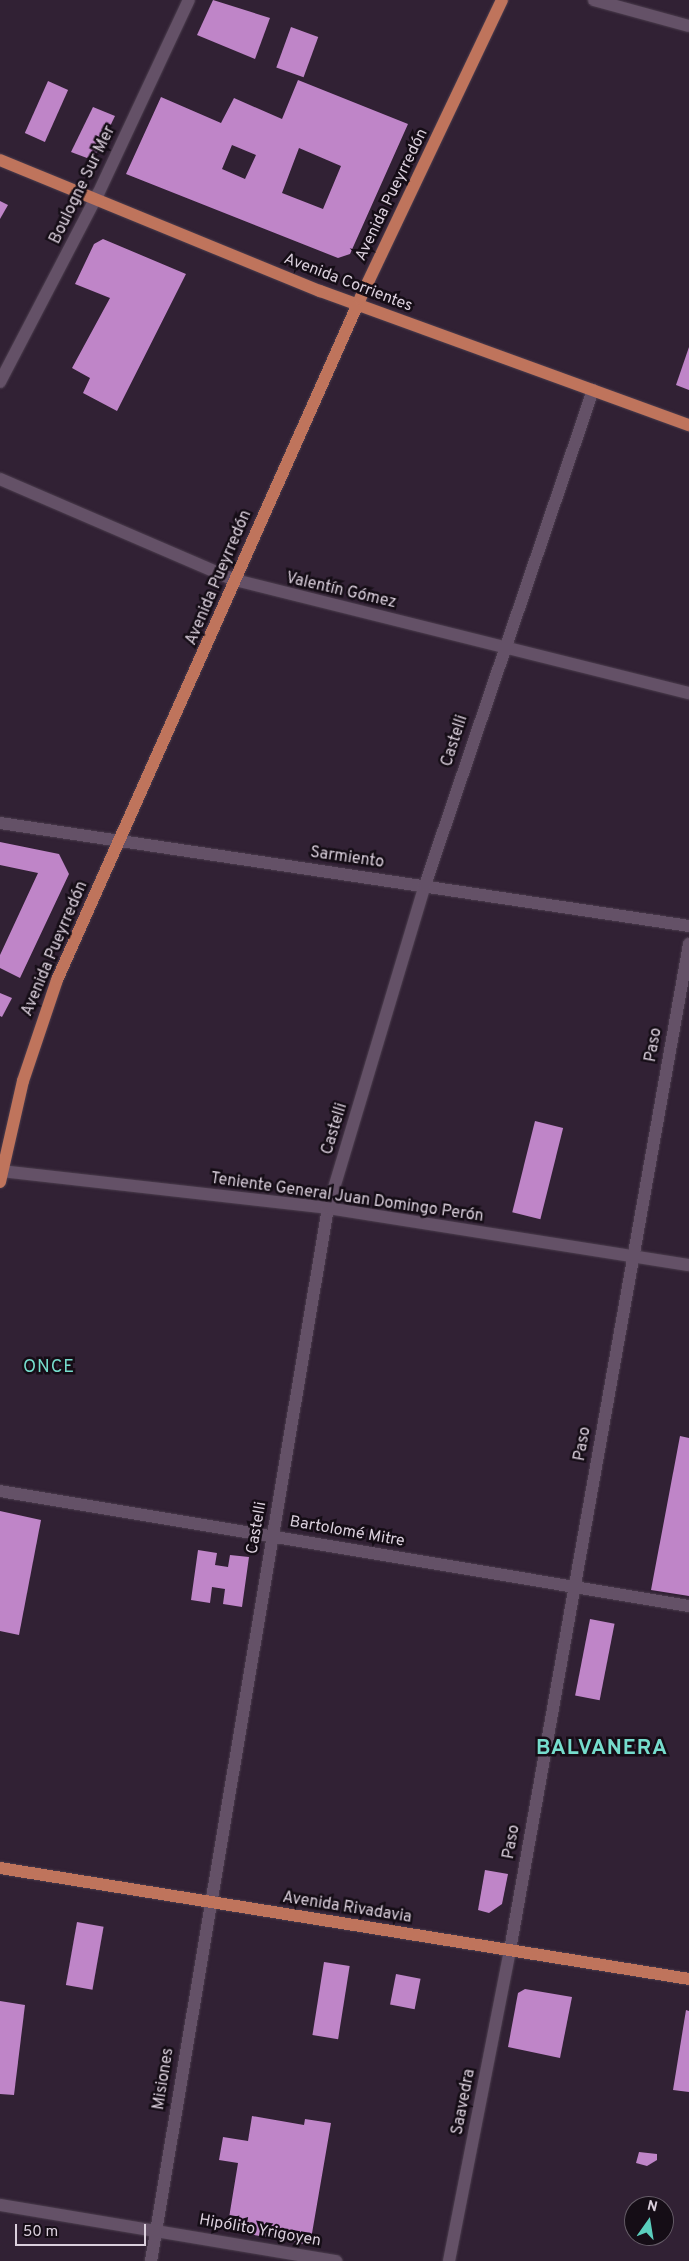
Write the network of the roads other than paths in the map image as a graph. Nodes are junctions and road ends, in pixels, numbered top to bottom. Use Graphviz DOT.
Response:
graph roads {
  1 [pos="189,0"];
  2 [pos="502,0"];
  3 [pos="594,0"];
  4 [pos="689,26"];
  5 [pos="0,160"];
  6 [pos="96,200"];
  7 [pos="358,305"];
  8 [pos="0,382"];
  9 [pos="593,390"];
  10 [pos="689,424"];
  11 [pos="0,479"];
  12 [pos="235,580"];
  13 [pos="503,646"];
  14 [pos="689,693"];
  15 [pos="0,823"];
  16 [pos="121,841"];
  17 [pos="425,885"];
  18 [pos="689,926"];
  19 [pos="689,944"];
  20 [pos="1,1175"];
  21 [pos="328,1208"];
  22 [pos="632,1256"];
  23 [pos="689,1265"];
  24 [pos="0,1491"];
  25 [pos="272,1536"];
  26 [pos="574,1587"];
  27 [pos="689,1606"];
  28 [pos="0,1868"];
  29 [pos="210,1902"];
  30 [pos="510,1950"];
  31 [pos="689,1979"];
  32 [pos="0,2205"];
  33 [pos="156,2230"];
  34 [pos="151,2261"];
  35 [pos="336,2261"];
  36 [pos="449,2261"];
  1 -- 6 [label="street, Boulogne Sur Mer"];
  2 -- 7 [label="main road, Avenida Pueyrredón"];
  3 -- 4 [label="street"];
  5 -- 6 [label="main road, Avenida Corrientes"];
  6 -- 7 [label="main road, Avenida Corrientes"];
  6 -- 8 [label="street, Boulogne Sur Mer"];
  7 -- 9 [label="main road, Avenida Corrientes"];
  7 -- 12 [label="main road, Avenida Pueyrredón"];
  9 -- 10 [label="main road, Avenida Corrientes"];
  9 -- 13 [label="street, Castelli"];
  11 -- 12 [label="street, Valentín Gómez"];
  12 -- 13 [label="street, Valentín Gómez"];
  12 -- 16 [label="main road, Avenida Pueyrredón"];
  13 -- 14 [label="street, Valentín Gómez"];
  13 -- 17 [label="street, Castelli"];
  15 -- 16 [label="street, Sarmiento"];
  16 -- 17 [label="street, Sarmiento"];
  16 -- 20 [label="main road, Avenida Pueyrredón"];
  17 -- 18 [label="street, Sarmiento"];
  17 -- 21 [label="street, Castelli"];
  19 -- 22 [label="street, Paso"];
  20 -- 21 [label="street, Teniente General Juan Domingo Perón"];
  21 -- 22 [label="street, Teniente General Juan Domingo Perón"];
  21 -- 25 [label="street, Castelli"];
  22 -- 23 [label="street, Teniente General Juan Domingo Perón"];
  22 -- 26 [label="street, Paso"];
  24 -- 25 [label="street, Bartolomé Mitre"];
  25 -- 26 [label="street, Bartolomé Mitre"];
  25 -- 29 [label="street, Castelli"];
  26 -- 27 [label="street, Bartolomé Mitre"];
  26 -- 30 [label="street, Paso"];
  28 -- 29 [label="main road, Avenida Rivadavia"];
  29 -- 30 [label="main road, Avenida Rivadavia"];
  29 -- 33 [label="street, Misiones"];
  30 -- 31 [label="main road, Avenida Rivadavia"];
  30 -- 36 [label="street, Saavedra"];
  32 -- 33 [label="street, Hipólito Yrigoyen"];
  33 -- 34 [label="street, Misiones"];
  33 -- 35 [label="street, Hipólito Yrigoyen"];
}
